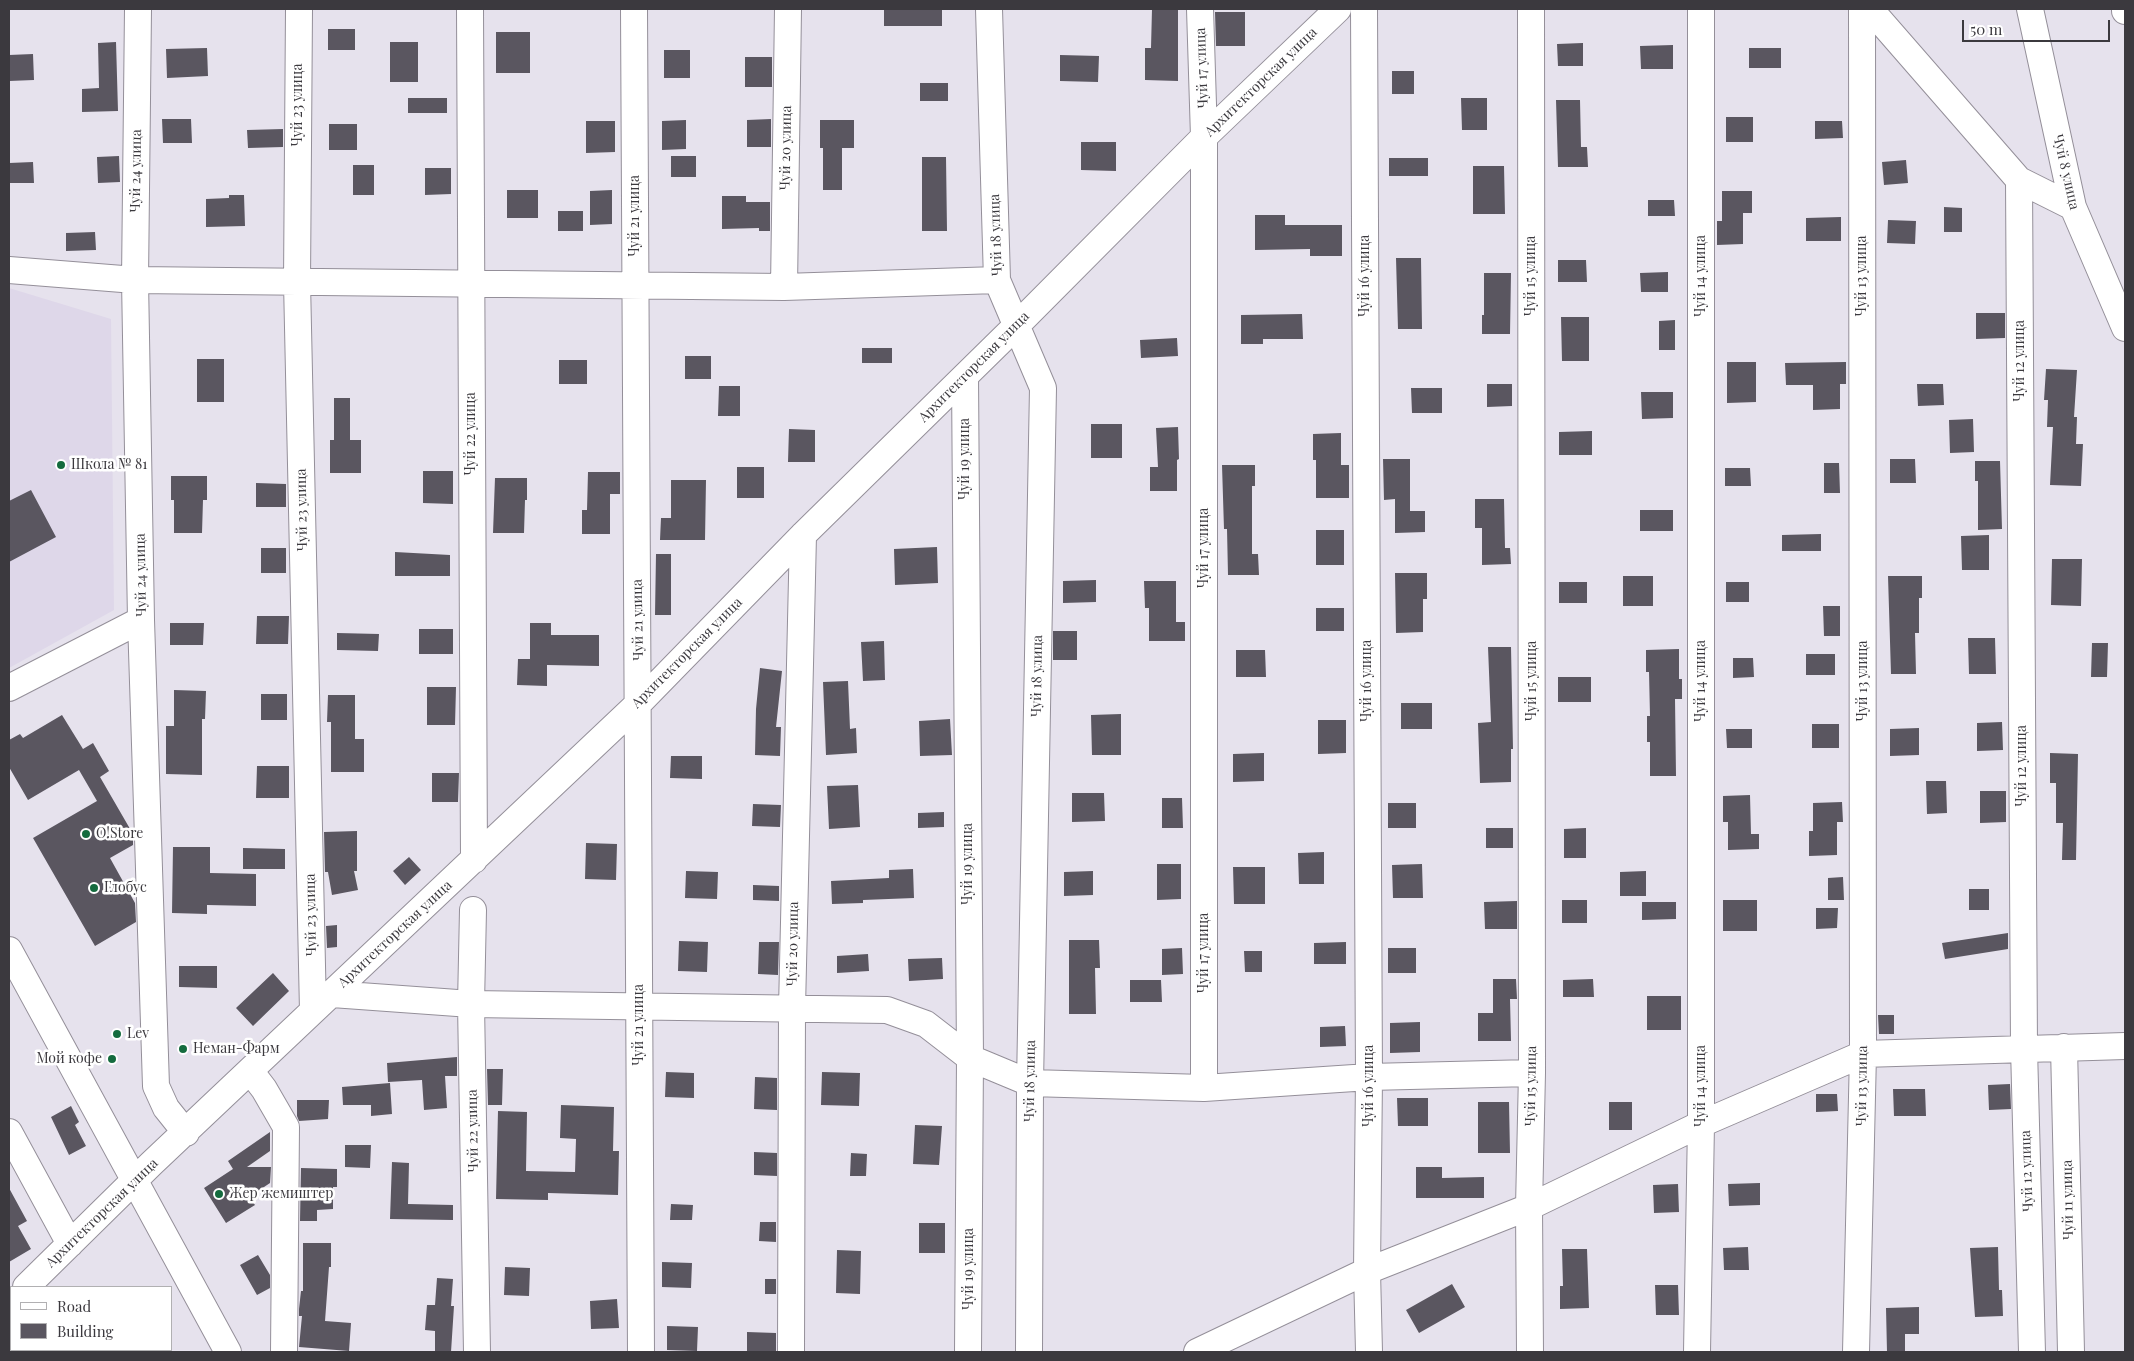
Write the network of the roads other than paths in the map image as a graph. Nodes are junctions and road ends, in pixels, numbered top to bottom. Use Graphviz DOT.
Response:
graph roads {
  1 [pos="138,9"];
  2 [pos="299,9"];
  3 [pos="470,9"];
  4 [pos="634,9"];
  5 [pos="788,9"];
  6 [pos="989,9"];
  7 [pos="1200,9"];
  8 [pos="1338,9"];
  9 [pos="1364,9"];
  10 [pos="1531,9"];
  11 [pos="1701,9"];
  12 [pos="1862,9"];
  13 [pos="1870,9"];
  14 [pos="2030,9"];
  15 [pos="1204,137"];
  16 [pos="2019,180"];
  17 [pos="2073,207"];
  18 [pos="9,270"];
  19 [pos="135,280"];
  20 [pos="997,280"];
  21 [pos="297,282"];
  22 [pos="470,284"];
  23 [pos="635,286"];
  24 [pos="784,287"];
  25 [pos="1016,326"];
  26 [pos="2125,328"];
  27 [pos="965,376"];
  28 [pos="803,535"];
  29 [pos="142,620"];
  30 [pos="9,688"];
  31 [pos="639,703"];
  32 [pos="474,860"];
  33 [pos="473,910"];
  34 [pos="9,950"];
  35 [pos="322,1002"];
  36 [pos="471,1004"];
  37 [pos="639,1006"];
  38 [pos="792,1008"];
  39 [pos="2125,1046"];
  40 [pos="2024,1048"];
  41 [pos="2064,1048"];
  42 [pos="1863,1054"];
  43 [pos="970,1058"];
  44 [pos="251,1072"];
  45 [pos="1532,1073"];
  46 [pos="1369,1077"];
  47 [pos="1030,1083"];
  48 [pos="1204,1088"];
  49 [pos="1701,1124"];
  50 [pos="9,1132"];
  51 [pos="186,1133"];
  52 [pos="135,1180"];
  53 [pos="1529,1206"];
  54 [pos="70,1244"];
  55 [pos="1366,1271"];
  56 [pos="27,1286"];
  57 [pos="228,1352"];
  58 [pos="284,1352"];
  59 [pos="477,1352"];
  60 [pos="641,1352"];
  61 [pos="791,1352"];
  62 [pos="968,1352"];
  63 [pos="1029,1352"];
  64 [pos="1197,1352"];
  65 [pos="1368,1352"];
  66 [pos="1530,1352"];
  67 [pos="1697,1352"];
  68 [pos="1856,1352"];
  69 [pos="2032,1352"];
  70 [pos="2072,1352"];
  1 -- 19 [label="street, Чуй 24 улица"];
  2 -- 21 [label="street, Чуй 23 улица"];
  3 -- 22 [label="street, Чуй 22 улица"];
  4 -- 23 [label="street, Чуй 21 улица"];
  5 -- 24 [label="street, Чуй 20 улица"];
  6 -- 20 [label="street, Чуй 18 улица"];
  7 -- 15 [label="street, Чуй 17 улица"];
  8 -- 15 [label="street, Архитекторская улица"];
  9 -- 46 [label="street, Чуй 16 улица"];
  10 -- 45 [label="street, Чуй 15 улица"];
  11 -- 49 [label="street, Чуй 14 улица"];
  12 -- 42 [label="street, Чуй 13 улица"];
  13 -- 16 [label="street"];
  14 -- 17 [label="street, Чуй 8 улица"];
  15 -- 25 [label="street, Архитекторская улица"];
  15 -- 48 [label="street, Чуй 17 улица"];
  16 -- 17 [label="street"];
  16 -- 40 [label="street, Чуй 12 улица"];
  17 -- 26 [label="street, Чуй 8 улица"];
  18 -- 19 [label="street"];
  19 -- 21 [label="street"];
  19 -- 29 [label="street, Чуй 24 улица"];
  20 -- 24 [label="street"];
  20 -- 25 [label="street, Чуй 18 улица"];
  21 -- 22 [label="street"];
  21 -- 35 [label="street, Чуй 23 улица"];
  22 -- 23 [label="street"];
  22 -- 32 [label="street, Чуй 22 улица"];
  23 -- 24 [label="street"];
  23 -- 31 [label="street, Чуй 21 улица"];
  25 -- 27 [label="street, Архитекторская улица"];
  25 -- 47 [label="street, Чуй 18 улица"];
  27 -- 28 [label="street, Архитекторская улица"];
  27 -- 43 [label="street, Чуй 19 улица"];
  28 -- 31 [label="street, Архитекторская улица"];
  28 -- 38 [label="street, Чуй 20 улица"];
  29 -- 30 [label="street"];
  29 -- 51 [label="street, Чуй 24 улица"];
  31 -- 32 [label="street, Архитекторская улица"];
  31 -- 37 [label="street, Чуй 21 улица"];
  32 -- 35 [label="street, Архитекторская улица"];
  33 -- 36 [label="street, Чуй 22 улица"];
  34 -- 52 [label="street"];
  35 -- 36 [label="street"];
  35 -- 44 [label="street, Архитекторская улица"];
  36 -- 37 [label="street"];
  36 -- 59 [label="street, Чуй 22 улица"];
  37 -- 38 [label="street"];
  37 -- 60 [label="street, Чуй 21 улица"];
  38 -- 43 [label="street"];
  38 -- 61 [label="street, Чуй 20 улица"];
  39 -- 41 [label="street"];
  40 -- 41 [label="street"];
  40 -- 42 [label="street"];
  40 -- 69 [label="street, Чуй 12 улица"];
  41 -- 70 [label="street, Чуй 11 улица"];
  42 -- 49 [label="street"];
  42 -- 68 [label="street, Чуй 13 улица"];
  43 -- 47 [label="street"];
  43 -- 62 [label="street, Чуй 19 улица"];
  44 -- 51 [label="street, Архитекторская улица"];
  44 -- 58 [label="street"];
  45 -- 46 [label="street"];
  45 -- 53 [label="street, Чуй 15 улица"];
  46 -- 48 [label="street"];
  46 -- 55 [label="street, Чуй 16 улица"];
  47 -- 48 [label="street"];
  47 -- 63 [label="street, Чуй 18 улица"];
  49 -- 53 [label="street"];
  49 -- 67 [label="street, Чуй 14 улица"];
  50 -- 54 [label="street"];
  51 -- 52 [label="street, Архитекторская улица"];
  52 -- 54 [label="street, Архитекторская улица"];
  52 -- 57 [label="street"];
  53 -- 55 [label="street"];
  53 -- 66 [label="street, Чуй 15 улица"];
  54 -- 56 [label="street, Архитекторская улица"];
  55 -- 64 [label="street"];
  55 -- 65 [label="street, Чуй 16 улица"];
}
